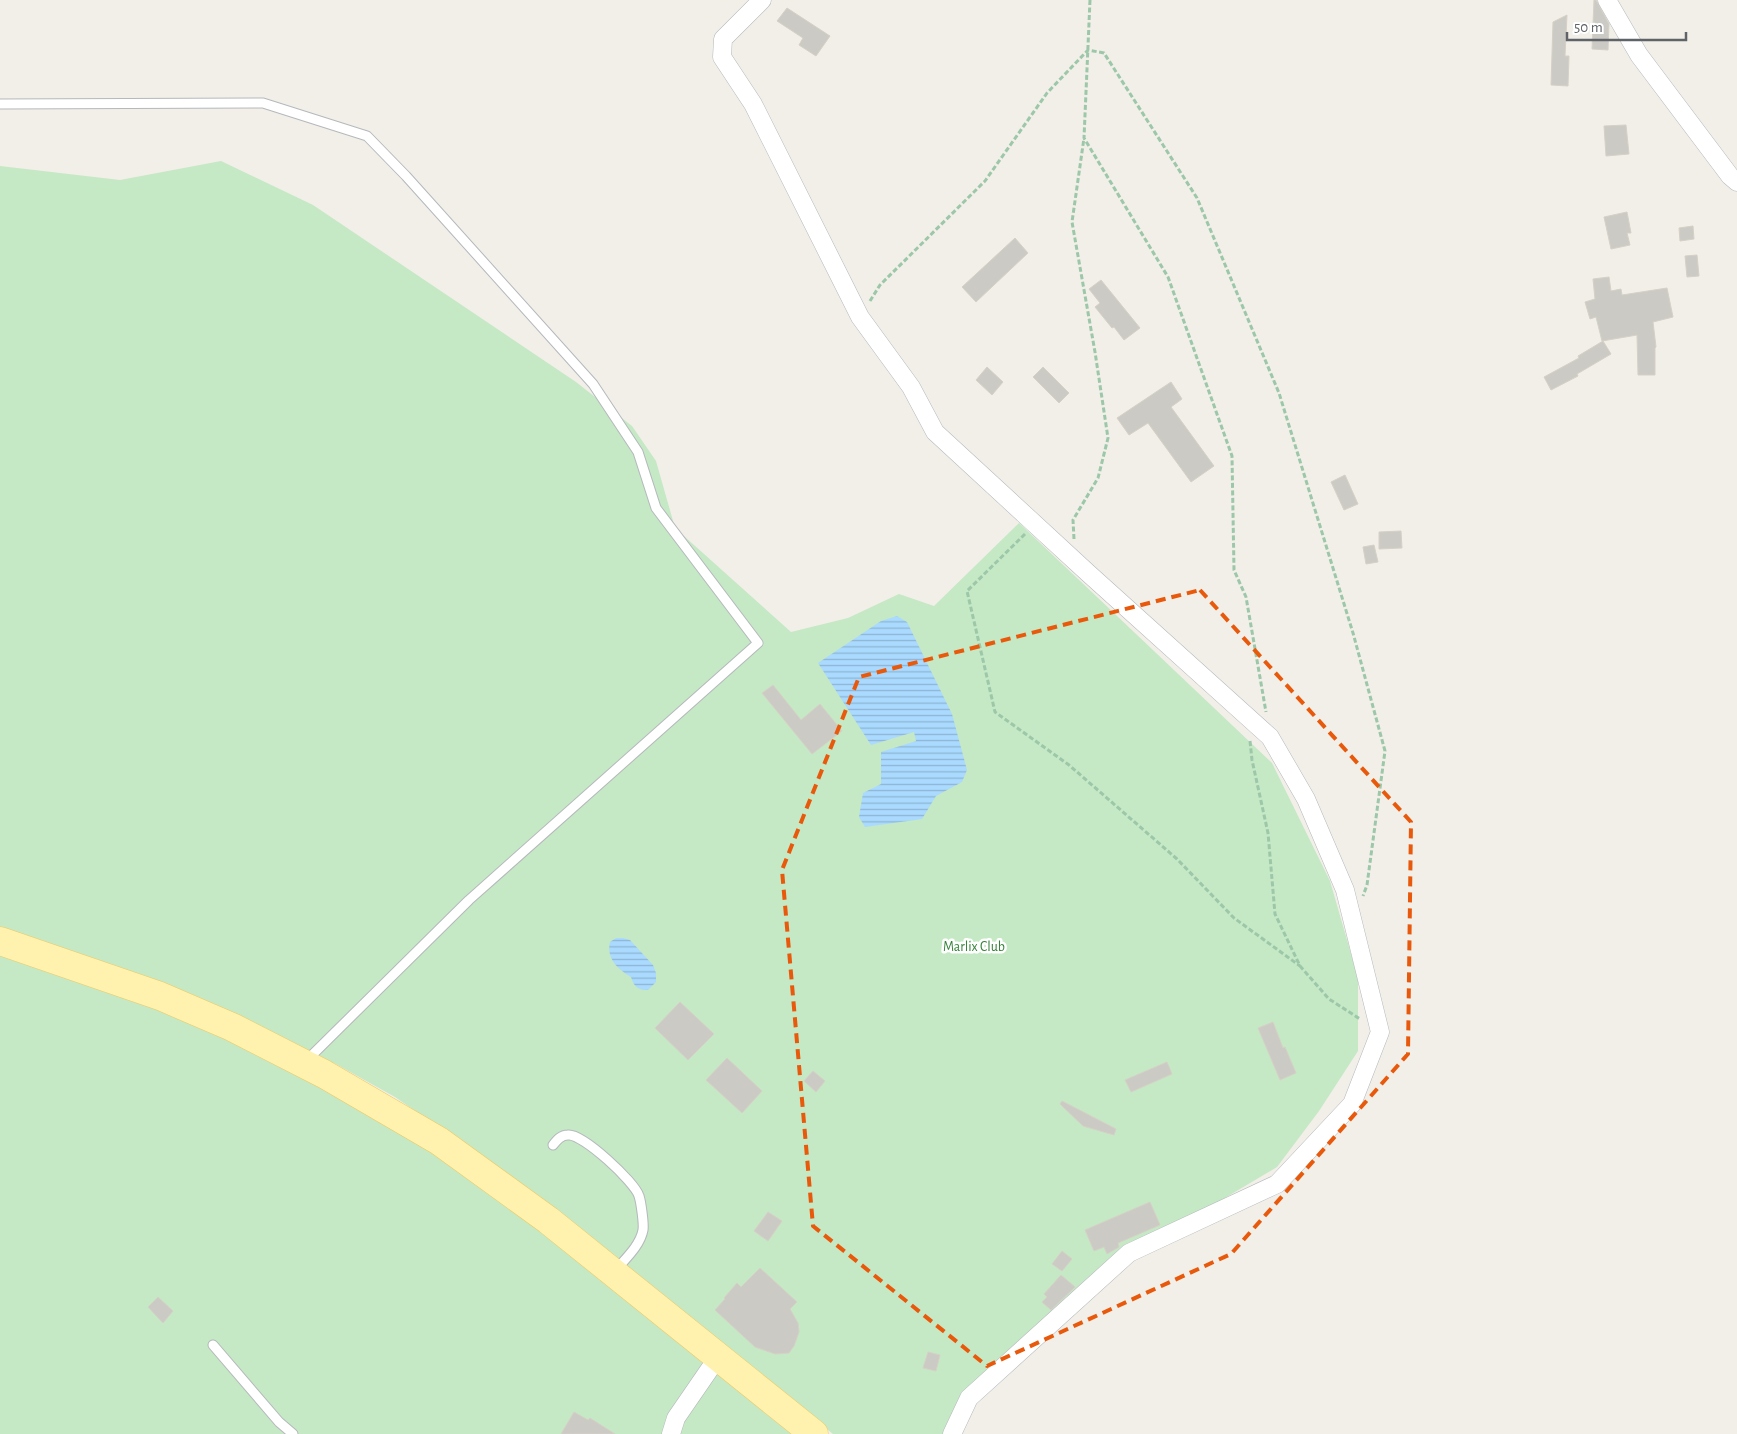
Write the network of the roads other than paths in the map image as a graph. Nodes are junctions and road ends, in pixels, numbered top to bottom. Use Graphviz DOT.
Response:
graph roads {
  1 [pos="762,0"];
  2 [pos="1607,0"];
  3 [pos="0,104"];
  4 [pos="1737,182"];
  5 [pos="0,941"];
  6 [pos="303,1064"];
  7 [pos="553,1145"];
  8 [pos="613,1273"];
  9 [pos="214,1345"];
  10 [pos="718,1357"];
  11 [pos="293,1434"];
  12 [pos="671,1434"];
  13 [pos="814,1434"];
  14 [pos="952,1434"];
  1 -- 14 [label="street"];
  2 -- 4 [label="street"];
  3 -- 6 [label="lane"];
  5 -- 6 [label="main road"];
  6 -- 8 [label="main road"];
  7 -- 8 [label="lane"];
  8 -- 10 [label="main road"];
  9 -- 11 [label="lane"];
  10 -- 12 [label="street"];
  10 -- 13 [label="main road"];
}
